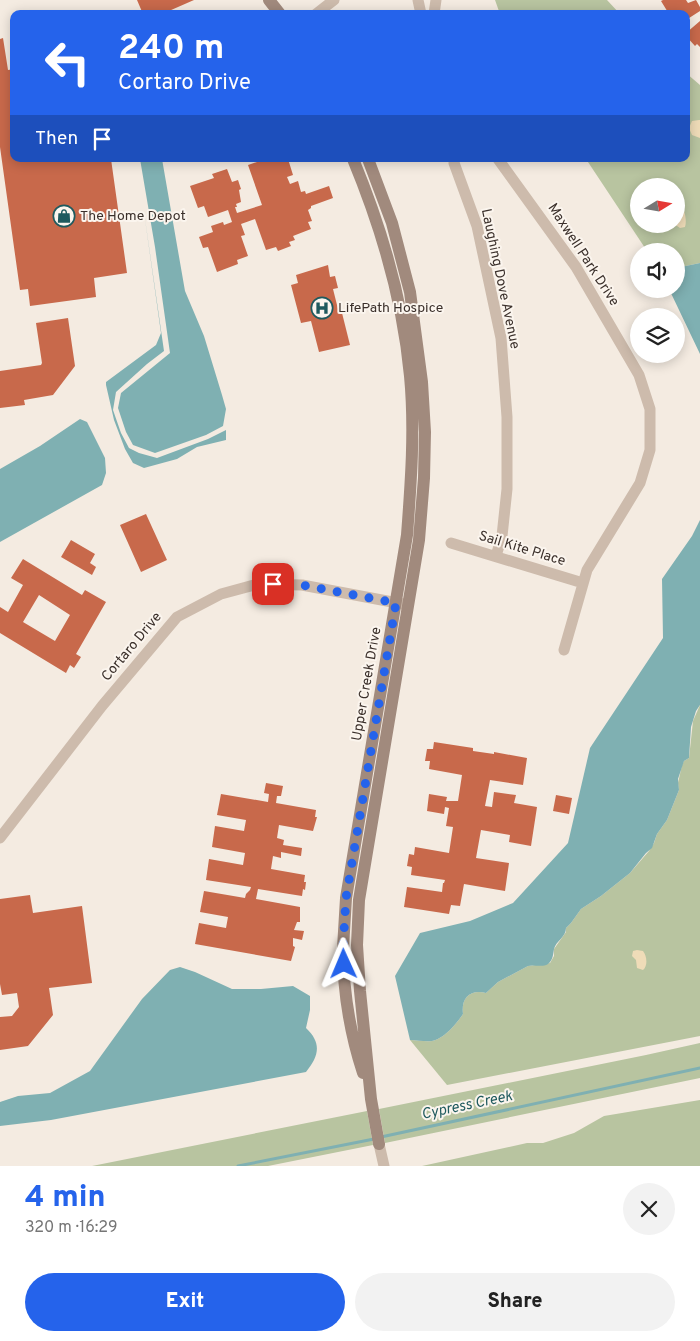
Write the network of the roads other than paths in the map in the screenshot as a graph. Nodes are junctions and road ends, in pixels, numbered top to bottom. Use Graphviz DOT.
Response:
graph roads {
  1 [pos="269,0"];
  2 [pos="334,0"];
  3 [pos="277,10"];
  4 [pos="321,10"];
  5 [pos="354,162"];
  6 [pos="369,162"];
  7 [pos="454,162"];
  8 [pos="500,162"];
  9 [pos="451,543"];
  10 [pos="496,556"];
  11 [pos="583,583"];
  12 [pos="402,603"];
  13 [pos="564,650"];
  14 [pos="0,838"];
  15 [pos="379,1144"];
  16 [pos="384,1166"];
  1 -- 3 [label="street"];
  2 -- 4 [label="street"];
  5 -- 12 [label="street, Upper Creek Drive"];
  6 -- 12 [label="street, Upper Creek Drive"];
  7 -- 10 [label="street, Laughing Dove Avenue"];
  8 -- 11 [label="street, Maxwell Park Drive"];
  9 -- 10 [label="street, Sail Kite Place"];
  10 -- 11 [label="street, Sail Kite Place"];
  11 -- 13 [label="street, Maxwell Park Drive"];
  12 -- 14 [label="street, Cortaro Drive"];
  12 -- 15 [label="street, Upper Creek Drive"];
  15 -- 16 [label="street, Upper Creek Drive"];
}
